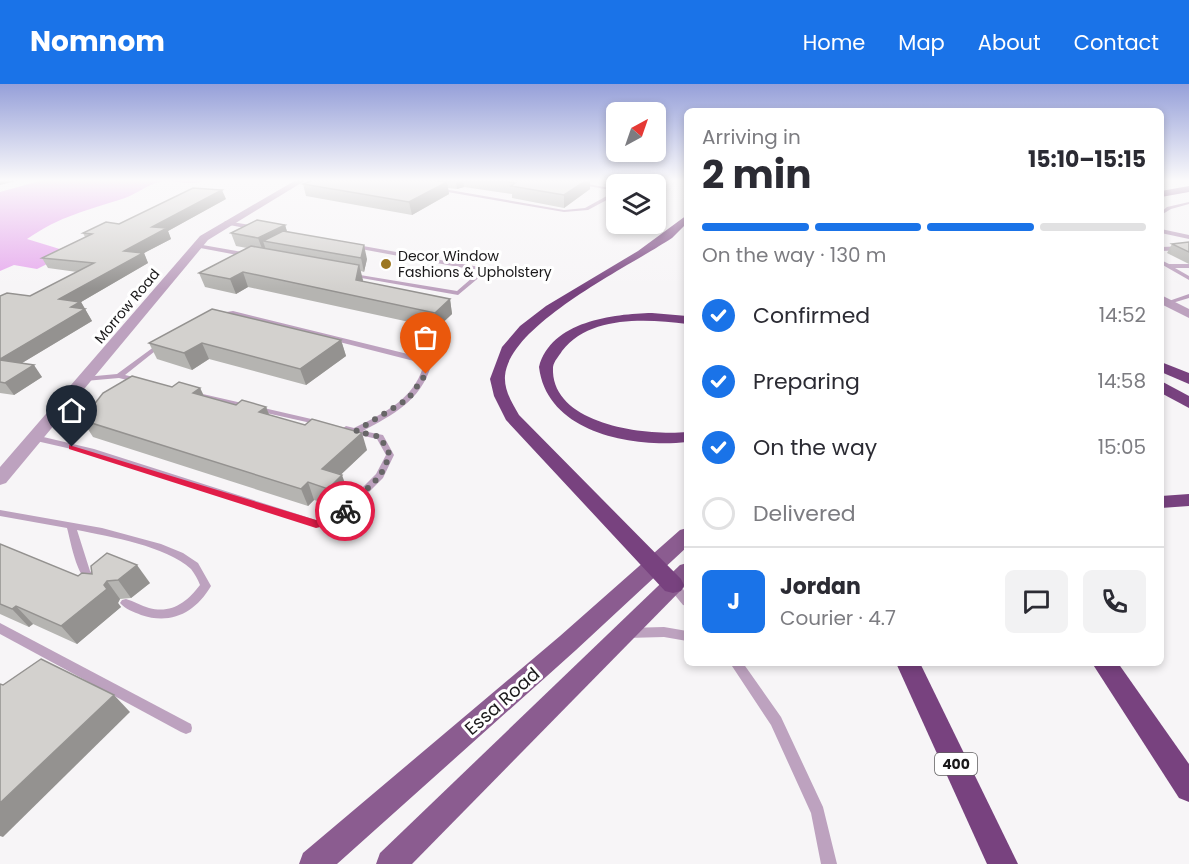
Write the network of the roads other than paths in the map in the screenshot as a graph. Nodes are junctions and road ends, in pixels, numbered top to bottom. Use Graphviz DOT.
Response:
graph roads {
  1 [pos="238,216"];
  2 [pos="684,221"];
  3 [pos="226,223"];
  4 [pos="261,229"];
  5 [pos="1164,232"];
  6 [pos="1189,237"];
  7 [pos="344,244"];
  8 [pos="197,246"];
  9 [pos="1189,248"];
  10 [pos="1164,249"];
  11 [pos="254,256"];
  12 [pos="1164,264"];
  13 [pos="1168,266"];
  14 [pos="1189,266"];
  15 [pos="345,273"];
  16 [pos="1187,276"];
  17 [pos="1189,296"];
  18 [pos="1165,300"];
  19 [pos="1189,314"];
  20 [pos="213,316"];
  21 [pos="684,320"];
  22 [pos="168,339"];
  23 [pos="1164,367"];
  24 [pos="119,376"];
  25 [pos="85,379"];
  26 [pos="1189,379"];
  27 [pos="153,384"];
  28 [pos="1164,388"];
  29 [pos="187,392"];
  30 [pos="1189,403"];
  31 [pos="356,431"];
  32 [pos="684,437"];
  33 [pos="34,438"];
  34 [pos="0,479"];
  35 [pos="1189,500"];
  36 [pos="1164,502"];
  37 [pos="0,513"];
  38 [pos="71,525"];
  39 [pos="684,538"];
  40 [pos="654,564"];
  41 [pos="680,578"];
  42 [pos="100,587"];
  43 [pos="126,603"];
  44 [pos="0,628"];
  45 [pos="625,633"];
  46 [pos="684,636"];
  47 [pos="738,666"];
  48 [pos="909,666"];
  49 [pos="1106,666"];
  50 [pos="186,728"];
  51 [pos="1189,788"];
  52 [pos="314,864"];
  53 [pos="391,864"];
  54 [pos="829,864"];
  55 [pos="1004,864"];
  1 -- 3 [label="street, Morrow Road"];
  2 -- 40 [label="highway"];
  3 -- 4 [label="lane"];
  3 -- 8 [label="street, Morrow Road"];
  5 -- 6 [label="lane"];
  7 -- 15 [label="lane"];
  8 -- 11 [label="lane"];
  8 -- 25 [label="street, Morrow Road"];
  9 -- 10 [label="lane"];
  12 -- 13 [label="lane"];
  13 -- 14 [label="lane"];
  13 -- 16 [label="lane"];
  17 -- 18 [label="lane"];
  18 -- 19 [label="street"];
  20 -- 31 [label="lane"];
  21 -- 32 [label="highway"];
  22 -- 24 [label="lane"];
  23 -- 26 [label="highway"];
  24 -- 25 [label="lane"];
  24 -- 27 [label="lane"];
  25 -- 33 [label="street, Morrow Road"];
  28 -- 30 [label="highway"];
  29 -- 31 [label="lane"];
  31 -- 33 [label="lane"];
  33 -- 34 [label="street, Morrow Road"];
  35 -- 36 [label="highway"];
  37 -- 38 [label="lane"];
  38 -- 42 [label="lane"];
  38 -- 43 [label="lane"];
  39 -- 40 [label="main road, Essa Road"];
  40 -- 41 [label="highway"];
  40 -- 52 [label="main road, Essa Road"];
  41 -- 45 [label="main road"];
  44 -- 50 [label="lane"];
  45 -- 46 [label="lane"];
  45 -- 53 [label="main road"];
  47 -- 54 [label="lane"];
  48 -- 55 [label="highway, 400"];
  49 -- 51 [label="highway"];
}
